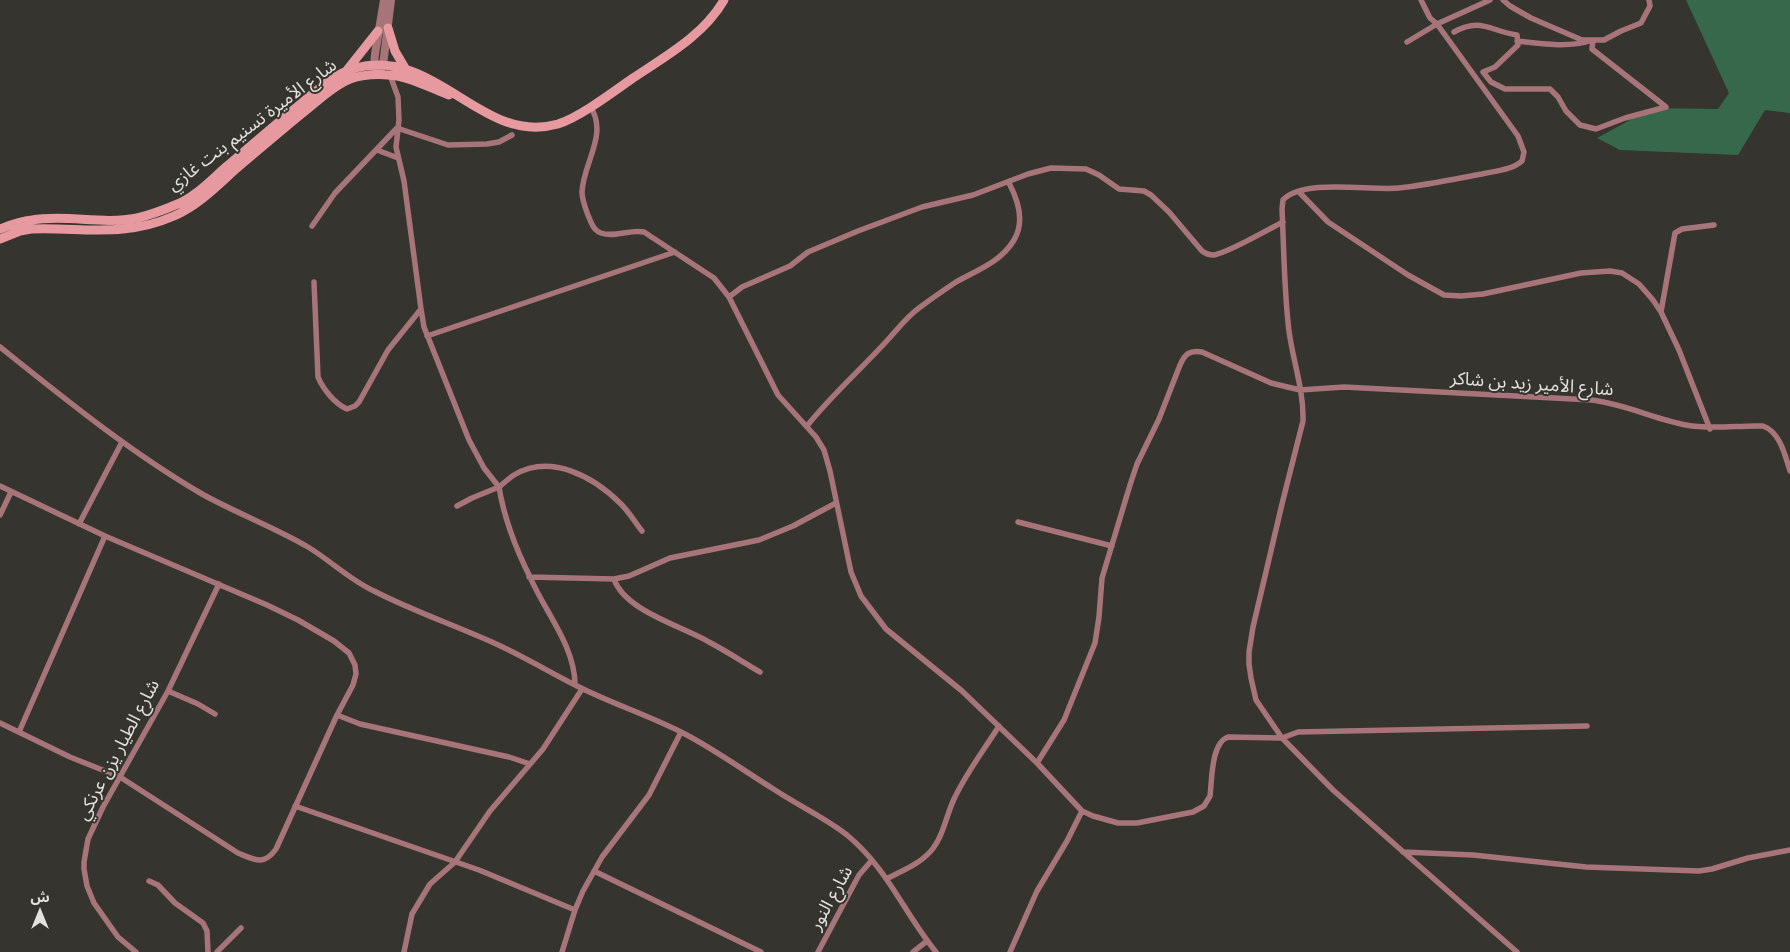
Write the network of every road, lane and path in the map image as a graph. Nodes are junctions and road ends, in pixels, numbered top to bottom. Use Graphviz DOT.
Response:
graph roads {
  1 [pos="384,0"];
  2 [pos="392,0"];
  3 [pos="724,0"];
  4 [pos="1421,0"];
  5 [pos="1490,0"];
  6 [pos="1503,0"];
  7 [pos="1649,0"];
  8 [pos="1437,24"];
  9 [pos="388,28"];
  10 [pos="378,31"];
  11 [pos="1454,32"];
  12 [pos="1593,40"];
  13 [pos="1517,41"];
  14 [pos="1407,42"];
  15 [pos="405,68"];
  16 [pos="377,69"];
  17 [pos="347,70"];
  18 [pos="390,75"];
  19 [pos="459,98"];
  20 [pos="590,106"];
  21 [pos="397,128"];
  22 [pos="512,135"];
  23 [pos="377,150"];
  24 [pos="398,158"];
  25 [pos="1009,183"];
  26 [pos="1299,192"];
  27 [pos="1283,222"];
  28 [pos="1714,225"];
  29 [pos="312,226"];
  30 [pos="0,230"];
  31 [pos="0,239"];
  32 [pos="674,252"];
  33 [pos="314,282"];
  34 [pos="729,297"];
  35 [pos="420,309"];
  36 [pos="1662,312"];
  37 [pos="427,336"];
  38 [pos="0,347"];
  39 [pos="1300,390"];
  40 [pos="806,426"];
  41 [pos="1710,428"];
  42 [pos="122,442"];
  43 [pos="1790,471"];
  44 [pos="0,486"];
  45 [pos="498,487"];
  46 [pos="12,492"];
  47 [pos="836,503"];
  48 [pos="457,506"];
  49 [pos="0,515"];
  50 [pos="1018,522"];
  51 [pos="79,524"];
  52 [pos="642,531"];
  53 [pos="105,536"];
  54 [pos="1112,546"];
  55 [pos="530,577"];
  56 [pos="614,579"];
  57 [pos="219,584"];
  58 [pos="760,672"];
  59 [pos="575,685"];
  60 [pos="582,689"];
  61 [pos="168,691"];
  62 [pos="215,714"];
  63 [pos="337,715"];
  64 [pos="0,723"];
  65 [pos="999,726"];
  66 [pos="1588,726"];
  67 [pos="18,732"];
  68 [pos="681,732"];
  69 [pos="1282,738"];
  70 [pos="1038,763"];
  71 [pos="530,764"];
  72 [pos="120,777"];
  73 [pos="295,806"];
  74 [pos="1082,811"];
  75 [pos="1790,850"];
  76 [pos="1403,852"];
  77 [pos="872,860"];
  78 [pos="455,862"];
  79 [pos="594,871"];
  80 [pos="888,878"];
  81 [pos="149,880"];
  82 [pos="575,910"];
  83 [pos="241,928"];
  84 [pos="927,941"];
  85 [pos="136,952"];
  86 [pos="208,952"];
  87 [pos="217,952"];
  88 [pos="404,952"];
  89 [pos="562,952"];
  90 [pos="760,952"];
  91 [pos="818,952"];
  92 [pos="912,952"];
  93 [pos="936,952"];
  94 [pos="1010,952"];
  95 [pos="1517,952"];
  1 -- 10 [label="street"];
  2 -- 9 [label="street"];
  3 -- 20 [label="main road, شارع الأميرة تسنيم بنت غازي"];
  4 -- 8 [label="street"];
  5 -- 8 [label="street"];
  6 -- 12 [label="street"];
  7 -- 12 [label="street"];
  8 -- 14 [label="street"];
  8 -- 26 [label="street"];
  9 -- 15 [label="main road"];
  9 -- 16 [label="street"];
  10 -- 16 [label="street"];
  10 -- 17 [label="main road"];
  11 -- 13 [label="street"];
  12 -- 13 [label="street"];
  12 -- 13 [label="street"];
  15 -- 16 [label="main road, شارع الأميرة تسنيم بنت غازي"];
  15 -- 19 [label="main road, شارع الأميرة تسنيم بنت غازي"];
  16 -- 17 [label="main road, شارع الأميرة تسنيم بنت غازي"];
  16 -- 18 [label="main road, شارع الأميرة تسنيم بنت غازي"];
  16 -- 31 [label="main road, شارع الأميرة تسنيم بنت غازي"];
  17 -- 30 [label="main road, شارع الأميرة تسنيم بنت غازي"];
  18 -- 19 [label="main road, شارع الأميرة تسنيم بنت غازي"];
  18 -- 21 [label="street"];
  19 -- 20 [label="main road, شارع الأميرة تسنيم بنت غازي"];
  20 -- 32 [label="street"];
  21 -- 22 [label="street"];
  21 -- 23 [label="street"];
  21 -- 24 [label="street"];
  23 -- 24 [label="street"];
  23 -- 29 [label="street"];
  24 -- 35 [label="street"];
  25 -- 27 [label="street"];
  25 -- 34 [label="street"];
  25 -- 40 [label="street"];
  26 -- 27 [label="street"];
  26 -- 36 [label="street"];
  27 -- 39 [label="street"];
  28 -- 36 [label="street"];
  32 -- 34 [label="street"];
  32 -- 37 [label="street"];
  33 -- 35 [label="street"];
  34 -- 40 [label="street"];
  35 -- 37 [label="street"];
  36 -- 41 [label="street"];
  37 -- 45 [label="street"];
  38 -- 42 [label="street"];
  39 -- 41 [label="street, شارع الأمير زيد بن شاكر"];
  39 -- 54 [label="street, شارع الأمير زيد بن شاكر"];
  39 -- 69 [label="street"];
  40 -- 47 [label="street"];
  41 -- 43 [label="street, شارع الأمير زيد بن شاكر"];
  42 -- 51 [label="street"];
  42 -- 59 [label="street"];
  44 -- 46 [label="street"];
  45 -- 48 [label="street"];
  45 -- 52 [label="street"];
  45 -- 55 [label="street"];
  46 -- 49 [label="street"];
  46 -- 51 [label="street"];
  47 -- 56 [label="street"];
  47 -- 65 [label="street"];
  50 -- 54 [label="street"];
  51 -- 53 [label="street"];
  53 -- 57 [label="street"];
  53 -- 67 [label="street"];
  54 -- 70 [label="street"];
  55 -- 56 [label="street"];
  55 -- 59 [label="street"];
  56 -- 58 [label="street"];
  57 -- 61 [label="street, شارع الطيار يزن عرنكي"];
  57 -- 63 [label="street"];
  59 -- 60 [label="street"];
  60 -- 68 [label="street"];
  60 -- 71 [label="street"];
  61 -- 62 [label="street"];
  61 -- 72 [label="street, شارع الطيار يزن عرنكي"];
  63 -- 71 [label="street"];
  63 -- 73 [label="street"];
  64 -- 67 [label="street"];
  65 -- 70 [label="street"];
  65 -- 80 [label="street"];
  66 -- 69 [label="street"];
  67 -- 72 [label="street"];
  68 -- 77 [label="street"];
  68 -- 79 [label="street"];
  69 -- 74 [label="street"];
  69 -- 76 [label="street"];
  70 -- 74 [label="street"];
  71 -- 78 [label="street"];
  72 -- 73 [label="street"];
  72 -- 85 [label="street, شارع الطيار يزن عرنكي"];
  73 -- 78 [label="street"];
  74 -- 94 [label="street"];
  75 -- 76 [label="street"];
  76 -- 95 [label="street"];
  77 -- 80 [label="street"];
  77 -- 91 [label="street, شارع النور"];
  78 -- 82 [label="street"];
  78 -- 88 [label="street"];
  79 -- 82 [label="street"];
  79 -- 90 [label="street"];
  80 -- 84 [label="street"];
  81 -- 86 [label="street"];
  82 -- 89 [label="street"];
  83 -- 87 [label="street"];
  84 -- 92 [label="street"];
  84 -- 93 [label="street"];
}
